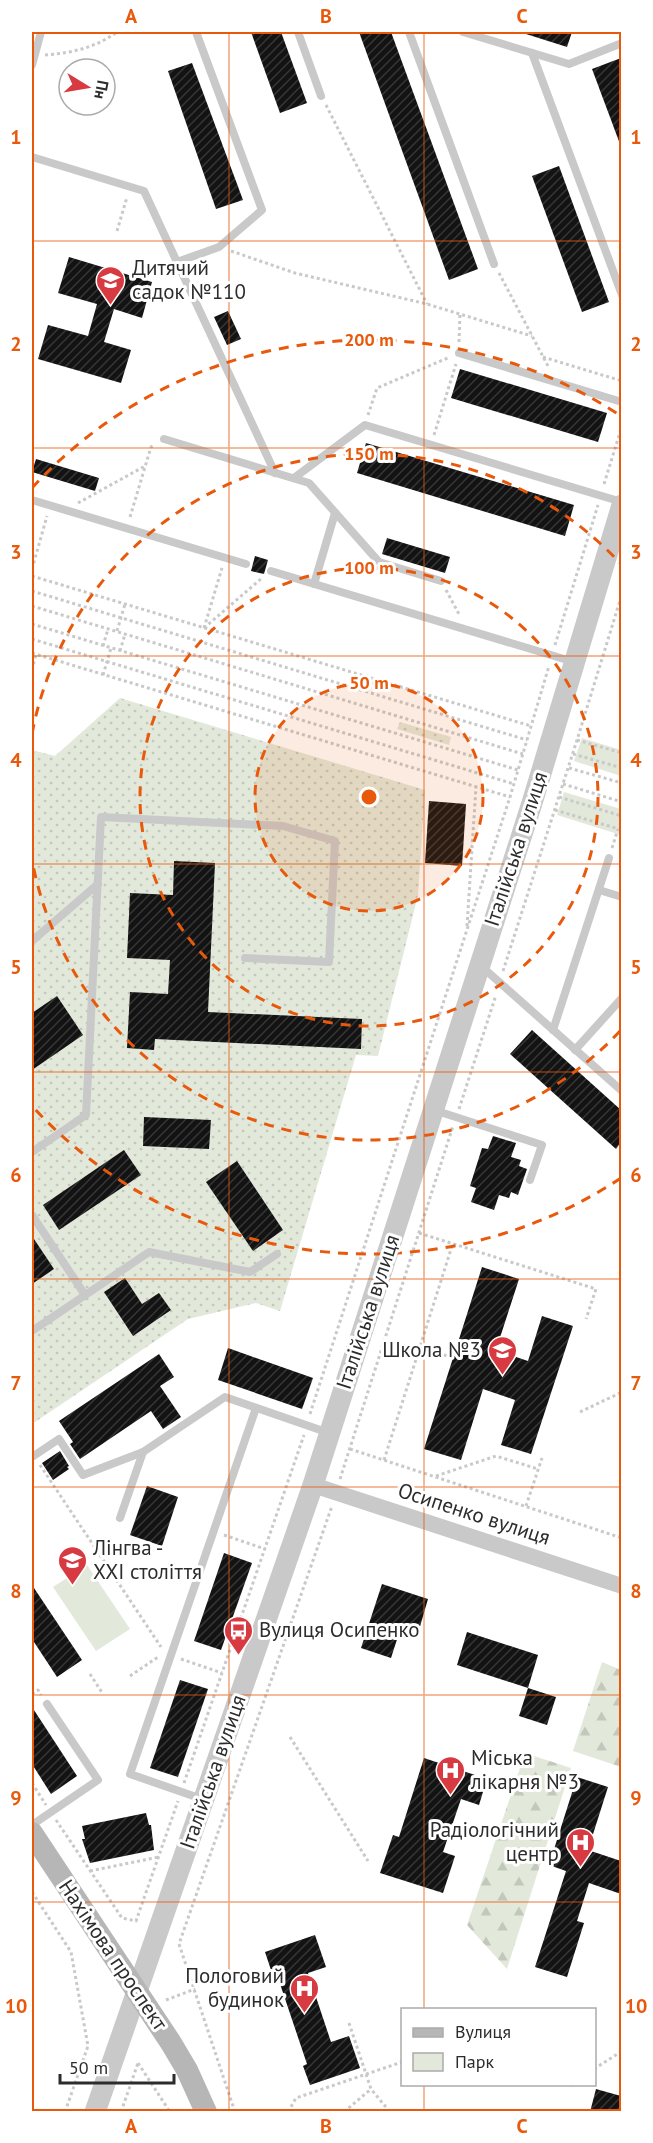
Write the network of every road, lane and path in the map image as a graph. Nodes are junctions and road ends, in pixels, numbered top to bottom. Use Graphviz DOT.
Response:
graph roads {
  1 [pos="42,32"];
  2 [pos="117,32"];
  3 [pos="196,32"];
  4 [pos="298,32"];
  5 [pos="409,32"];
  6 [pos="463,32"];
  7 [pos="621,43"];
  8 [pos="532,53"];
  9 [pos="34,56"];
  10 [pos="32,65"];
  11 [pos="321,96"];
  12 [pos="32,157"];
  13 [pos="130,186"];
  14 [pos="117,231"];
  15 [pos="219,247"];
  16 [pos="177,262"];
  17 [pos="494,264"];
  18 [pos="621,295"];
  19 [pos="427,304"];
  20 [pos="460,314"];
  21 [pos="532,336"];
  22 [pos="459,353"];
  23 [pos="543,357"];
  24 [pos="621,381"];
  25 [pos="556,382"];
  26 [pos="621,402"];
  27 [pos="365,425"];
  28 [pos="621,426"];
  29 [pos="164,439"];
  30 [pos="431,445"];
  31 [pos="151,447"];
  32 [pos="145,466"];
  33 [pos="275,473"];
  34 [pos="294,478"];
  35 [pos="600,496"];
  36 [pos="32,500"];
  37 [pos="621,504"];
  38 [pos="50,505"];
  39 [pos="66,510"];
  40 [pos="335,513"];
  41 [pos="126,528"];
  42 [pos="225,558"];
  43 [pos="246,564"];
  44 [pos="32,569"];
  45 [pos="271,571"];
  46 [pos="256,575"];
  47 [pos="32,576"];
  48 [pos="441,581"];
  49 [pos="314,584"];
  50 [pos="32,591"];
  51 [pos="621,594"];
  52 [pos="125,604"];
  53 [pos="32,606"];
  54 [pos="120,618"];
  55 [pos="32,624"];
  56 [pos="204,628"];
  57 [pos="108,629"];
  58 [pos="467,630"];
  59 [pos="117,632"];
  60 [pos="125,634"];
  61 [pos="32,639"];
  62 [pos="103,646"];
  63 [pos="111,648"];
  64 [pos="120,651"];
  65 [pos="32,653"];
  66 [pos="36,654"];
  67 [pos="552,656"];
  68 [pos="108,662"];
  69 [pos="574,662"];
  70 [pos="32,670"];
  71 [pos="104,675"];
  72 [pos="531,726"];
  73 [pos="527,740"];
  74 [pos="578,740"];
  75 [pos="621,753"];
  76 [pos="523,754"];
  77 [pos="573,754"];
  78 [pos="568,768"];
  79 [pos="621,768"];
  80 [pos="518,770"];
  81 [pos="621,783"];
  82 [pos="514,784"];
  83 [pos="563,784"];
  84 [pos="476,787"];
  85 [pos="510,797"];
  86 [pos="559,797"];
  87 [pos="621,802"];
  88 [pos="555,810"];
  89 [pos="621,816"];
  90 [pos="620,830"];
  91 [pos="609,858"];
  92 [pos="98,884"];
  93 [pos="599,890"];
  94 [pos="621,897"];
  95 [pos="466,931"];
  96 [pos="32,941"];
  97 [pos="245,958"];
  98 [pos="480,964"];
  99 [pos="500,982"];
  100 [pos="621,998"];
  101 [pos="553,1030"];
  102 [pos="575,1050"];
  103 [pos="621,1091"];
  104 [pos="433,1110"];
  105 [pos="456,1117"];
  106 [pos="32,1152"];
  107 [pos="530,1180"];
  108 [pos="32,1215"];
  109 [pos="419,1233"];
  110 [pos="453,1244"];
  111 [pos="277,1254"];
  112 [pos="85,1295"];
  113 [pos="586,1319"];
  114 [pos="32,1331"];
  115 [pos="420,1347"];
  116 [pos="453,1358"];
  117 [pos="621,1392"];
  118 [pos="256,1408"];
  119 [pos="580,1412"];
  120 [pos="307,1425"];
  121 [pos="329,1433"];
  122 [pos="350,1449"];
  123 [pos="143,1452"];
  124 [pos="32,1456"];
  125 [pos="542,1458"];
  126 [pos="384,1460"];
  127 [pos="538,1469"];
  128 [pos="434,1476"];
  129 [pos="340,1479"];
  130 [pos="312,1485"];
  131 [pos="331,1506"];
  132 [pos="526,1506"];
  133 [pos="120,1518"];
  134 [pos="213,1531"];
  135 [pos="621,1538"];
  136 [pos="265,1549"];
  137 [pos="621,1586"];
  138 [pos="171,1655"];
  139 [pos="222,1673"];
  140 [pos="90,1674"];
  141 [pos="130,1676"];
  142 [pos="38,1690"];
  143 [pos="32,1694"];
  144 [pos="104,1694"];
  145 [pos="47,1704"];
  146 [pos="290,1737"];
  147 [pos="32,1783"];
  148 [pos="181,1792"];
  149 [pos="204,1800"];
  150 [pos="51,1812"];
  151 [pos="32,1825"];
  152 [pos="32,1833"];
  153 [pos="159,1857"];
  154 [pos="368,1861"];
  155 [pos="90,1871"];
  156 [pos="32,1892"];
  157 [pos="195,1989"];
  158 [pos="137,1992"];
  159 [pos="166,2000"];
  160 [pos="349,2023"];
  161 [pos="621,2051"];
  162 [pos="401,2062"];
  163 [pos="596,2068"];
  164 [pos="366,2075"];
  165 [pos="371,2089"];
  166 [pos="65,2112"];
  167 [pos="95,2112"];
  168 [pos="121,2112"];
  169 [pos="170,2112"];
  170 [pos="206,2112"];
  171 [pos="235,2112"];
  172 [pos="288,2112"];
  173 [pos="344,2112"];
  174 [pos="390,2112"];
  1 -- 9 [label="lane"];
  2 -- 9 [label="path"];
  3 -- 15 [label="lane"];
  4 -- 11 [label="lane"];
  5 -- 17 [label="lane"];
  6 -- 8 [label="lane"];
  7 -- 8 [label="lane"];
  8 -- 18 [label="lane"];
  9 -- 10 [label="lane"];
  11 -- 19 [label="path"];
  12 -- 13 [label="lane"];
  13 -- 14 [label="path"];
  13 -- 16 [label="lane"];
  15 -- 16 [label="lane"];
  15 -- 19 [label="path"];
  16 -- 33 [label="lane"];
  17 -- 21 [label="path"];
  19 -- 20 [label="path"];
  20 -- 21 [label="path"];
  20 -- 22 [label="path"];
  21 -- 23 [label="path"];
  22 -- 25 [label="lane"];
  22 -- 27 [label="path"];
  22 -- 30 [label="path"];
  23 -- 24 [label="path"];
  23 -- 25 [label="path"];
  25 -- 26 [label="lane"];
  27 -- 30 [label="lane"];
  27 -- 34 [label="lane"];
  28 -- 35 [label="path"];
  29 -- 33 [label="lane"];
  30 -- 35 [label="lane"];
  31 -- 32 [label="path"];
  32 -- 39 [label="path"];
  32 -- 41 [label="path"];
  33 -- 34 [label="lane"];
  34 -- 40 [label="lane"];
  35 -- 37 [label="lane"];
  35 -- 67 [label="path"];
  36 -- 38 [label="lane"];
  37 -- 69 [label="street, Італійська вулиця"];
  38 -- 39 [label="lane"];
  38 -- 44 [label="path"];
  39 -- 41 [label="lane"];
  40 -- 48 [label="lane"];
  40 -- 49 [label="lane"];
  41 -- 42 [label="lane"];
  42 -- 43 [label="lane"];
  42 -- 56 [label="path"];
  45 -- 49 [label="lane"];
  46 -- 56 [label="path"];
  47 -- 52 [label="path"];
  48 -- 58 [label="path"];
  49 -- 58 [label="lane"];
  50 -- 54 [label="path"];
  51 -- 74 [label="path"];
  52 -- 54 [label="path"];
  52 -- 56 [label="path"];
  53 -- 57 [label="path"];
  54 -- 59 [label="path"];
  54 -- 73 [label="path"];
  55 -- 62 [label="path"];
  56 -- 72 [label="path"];
  57 -- 59 [label="path"];
  57 -- 62 [label="path"];
  58 -- 67 [label="lane"];
  59 -- 60 [label="path"];
  60 -- 64 [label="path"];
  60 -- 76 [label="path"];
  61 -- 68 [label="path"];
  62 -- 63 [label="path"];
  63 -- 64 [label="path"];
  63 -- 68 [label="path"];
  64 -- 80 [label="path"];
  65 -- 66 [label="path"];
  66 -- 70 [label="path"];
  66 -- 71 [label="path"];
  67 -- 69 [label="lane"];
  67 -- 72 [label="path"];
  68 -- 71 [label="path"];
  68 -- 82 [label="path"];
  69 -- 98 [label="street, Італійська вулиця"];
  71 -- 84 [label="path"];
  72 -- 73 [label="path"];
  73 -- 76 [label="path"];
  74 -- 75 [label="path"];
  74 -- 77 [label="path"];
  76 -- 80 [label="path"];
  77 -- 78 [label="path"];
  77 -- 79 [label="path"];
  78 -- 81 [label="path"];
  78 -- 83 [label="path"];
  80 -- 82 [label="path"];
  82 -- 85 [label="path"];
  83 -- 86 [label="path"];
  83 -- 87 [label="path"];
  84 -- 85 [label="path"];
  84 -- 95 [label="path"];
  85 -- 95 [label="path"];
  86 -- 88 [label="path"];
  86 -- 89 [label="path"];
  88 -- 90 [label="path"];
  88 -- 99 [label="path"];
  90 -- 91 [label="path"];
  91 -- 93 [label="lane"];
  92 -- 96 [label="lane"];
  92 -- 97 [label="lane"];
  92 -- 106 [label="lane"];
  93 -- 94 [label="lane"];
  93 -- 101 [label="lane"];
  95 -- 120 [label="path"];
  98 -- 99 [label="lane"];
  98 -- 104 [label="street, Італійська вулиця"];
  99 -- 101 [label="lane"];
  99 -- 105 [label="path"];
  100 -- 102 [label="lane"];
  101 -- 102 [label="lane"];
  102 -- 103 [label="lane"];
  104 -- 105 [label="lane"];
  104 -- 121 [label="street, Італійська вулиця"];
  105 -- 107 [label="lane"];
  105 -- 109 [label="path"];
  108 -- 112 [label="lane"];
  109 -- 110 [label="path"];
  109 -- 122 [label="path"];
  110 -- 113 [label="path"];
  110 -- 115 [label="path"];
  111 -- 112 [label="lane"];
  112 -- 114 [label="lane"];
  115 -- 116 [label="path"];
  115 -- 126 [label="path"];
  117 -- 119 [label="path"];
  118 -- 120 [label="lane"];
  118 -- 123 [label="lane"];
  118 -- 134 [label="lane"];
  120 -- 121 [label="lane"];
  120 -- 136 [label="path"];
  121 -- 130 [label="street, Італійська вулиця"];
  122 -- 126 [label="path"];
  122 -- 129 [label="path"];
  123 -- 124 [label="lane"];
  123 -- 133 [label="lane"];
  124 -- 141 [label="path"];
  125 -- 127 [label="path"];
  126 -- 128 [label="path"];
  127 -- 128 [label="path"];
  127 -- 132 [label="path"];
  128 -- 132 [label="path"];
  130 -- 137 [label="street, Осипенко вулиця"];
  130 -- 149 [label="street, Італійська вулиця"];
  131 -- 157 [label="path"];
  132 -- 135 [label="path"];
  134 -- 136 [label="path"];
  134 -- 138 [label="lane"];
  136 -- 139 [label="path"];
  138 -- 139 [label="path"];
  138 -- 148 [label="lane"];
  139 -- 148 [label="path"];
  140 -- 144 [label="path"];
  142 -- 143 [label="path"];
  145 -- 150 [label="lane"];
  146 -- 154 [label="path"];
  147 -- 150 [label="path"];
  148 -- 149 [label="lane"];
  148 -- 153 [label="path"];
  149 -- 158 [label="street, Італійська вулиця"];
  150 -- 151 [label="lane"];
  150 -- 155 [label="path"];
  152 -- 158 [label="main road, Нахімова проспект"];
  153 -- 155 [label="path"];
  153 -- 155 [label="path"];
  156 -- 166 [label="path"];
  157 -- 159 [label="path"];
  157 -- 171 [label="path"];
  158 -- 167 [label="street, Італійська вулиця"];
  158 -- 170 [label="main road, Нахімова проспект"];
  160 -- 164 [label="path"];
  161 -- 163 [label="path"];
  162 -- 164 [label="path"];
  164 -- 165 [label="path"];
  164 -- 172 [label="path"];
  165 -- 173 [label="path"];
  165 -- 174 [label="path"];
  168 -- 169 [label="path"];
}
